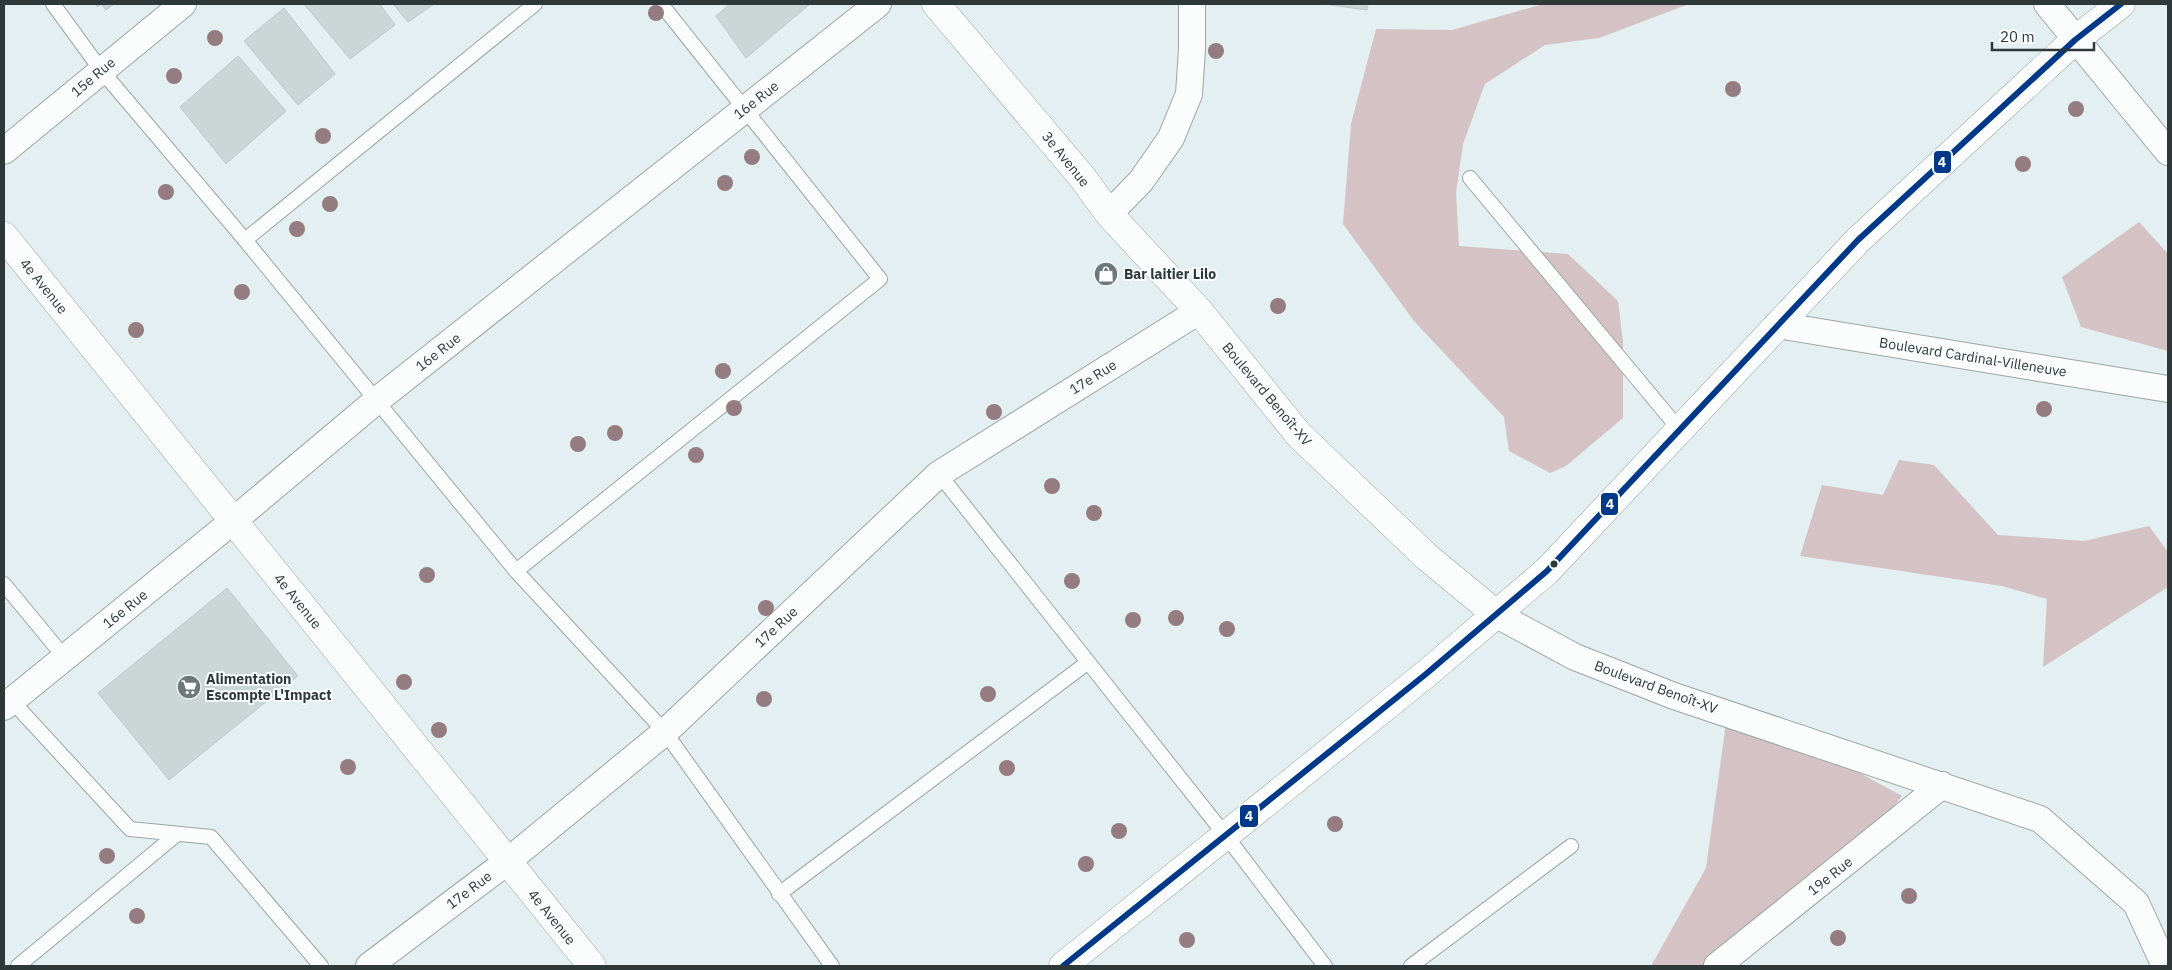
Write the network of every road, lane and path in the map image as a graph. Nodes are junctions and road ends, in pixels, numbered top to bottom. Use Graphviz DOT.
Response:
graph roads {
  1 [pos="53,4"];
  2 [pos="183,4"];
  3 [pos="536,4"];
  4 [pos="660,4"];
  5 [pos="878,4"];
  6 [pos="936,4"];
  7 [pos="1192,4"];
  8 [pos="2047,4"];
  9 [pos="2121,4"];
  10 [pos="2075,40"];
  11 [pos="101,70"];
  12 [pos="746,108"];
  13 [pos="4,151"];
  14 [pos="2168,152"];
  15 [pos="1470,178"];
  16 [pos="1110,214"];
  17 [pos="4,236"];
  18 [pos="245,240"];
  19 [pos="1199,311"];
  20 [pos="1777,325"];
  21 [pos="2168,389"];
  22 [pos="376,401"];
  23 [pos="1679,429"];
  24 [pos="939,474"];
  25 [pos="233,521"];
  26 [pos="516,571"];
  27 [pos="4,584"];
  28 [pos="1497,615"];
  29 [pos="65,658"];
  30 [pos="1087,663"];
  31 [pos="8,704"];
  32 [pos="665,732"];
  33 [pos="1942,785"];
  34 [pos="177,834"];
  35 [pos="1226,836"];
  36 [pos="1571,846"];
  37 [pos="508,861"];
  38 [pos="779,894"];
  39 [pos="18,966"];
  40 [pos="321,966"];
  41 [pos="369,966"];
  42 [pos="592,966"];
  43 [pos="832,966"];
  44 [pos="1063,966"];
  45 [pos="1325,966"];
  46 [pos="1411,966"];
  47 [pos="1717,966"];
  48 [pos="2165,966"];
  1 -- 11 [label="lane"];
  2 -- 11 [label="street, 15e Rue"];
  3 -- 18 [label="lane"];
  4 -- 12 [label="lane"];
  5 -- 12 [label="street, 16e Rue"];
  6 -- 16 [label="street, 3e Avenue"];
  7 -- 16 [label="street"];
  8 -- 10 [label="street"];
  9 -- 10 [label="street"];
  10 -- 14 [label="street"];
  10 -- 20 [label="street"];
  11 -- 13 [label="street, 15e Rue"];
  11 -- 18 [label="lane"];
  12 -- 22 [label="street, 16e Rue"];
  12 -- 26 [label="lane"];
  15 -- 23 [label="lane"];
  16 -- 19 [label="street, 3e Avenue"];
  17 -- 25 [label="street, 4e Avenue"];
  18 -- 22 [label="lane"];
  19 -- 24 [label="street, 17e Rue"];
  19 -- 28 [label="street, Boulevard Benoît-XV"];
  20 -- 21 [label="street, Boulevard Cardinal-Villeneuve"];
  20 -- 23 [label="street"];
  22 -- 25 [label="street, 16e Rue"];
  22 -- 26 [label="lane"];
  23 -- 28 [label="street"];
  24 -- 30 [label="lane"];
  24 -- 32 [label="street, 17e Rue"];
  25 -- 29 [label="street, 16e Rue"];
  25 -- 37 [label="street, 4e Avenue"];
  26 -- 32 [label="lane"];
  27 -- 29 [label="lane"];
  28 -- 33 [label="street, Boulevard Benoît-XV"];
  28 -- 35 [label="street"];
  29 -- 31 [label="street, 16e Rue"];
  30 -- 35 [label="lane"];
  30 -- 38 [label="lane"];
  31 -- 34 [label="lane"];
  32 -- 37 [label="street, 17e Rue"];
  32 -- 38 [label="lane"];
  33 -- 47 [label="street, 19e Rue"];
  33 -- 48 [label="street, Boulevard Benoît-XV"];
  34 -- 39 [label="lane"];
  34 -- 40 [label="lane"];
  35 -- 44 [label="street"];
  35 -- 45 [label="lane"];
  36 -- 46 [label="lane"];
  37 -- 41 [label="street, 17e Rue"];
  37 -- 42 [label="street, 4e Avenue"];
  38 -- 43 [label="lane"];
}
